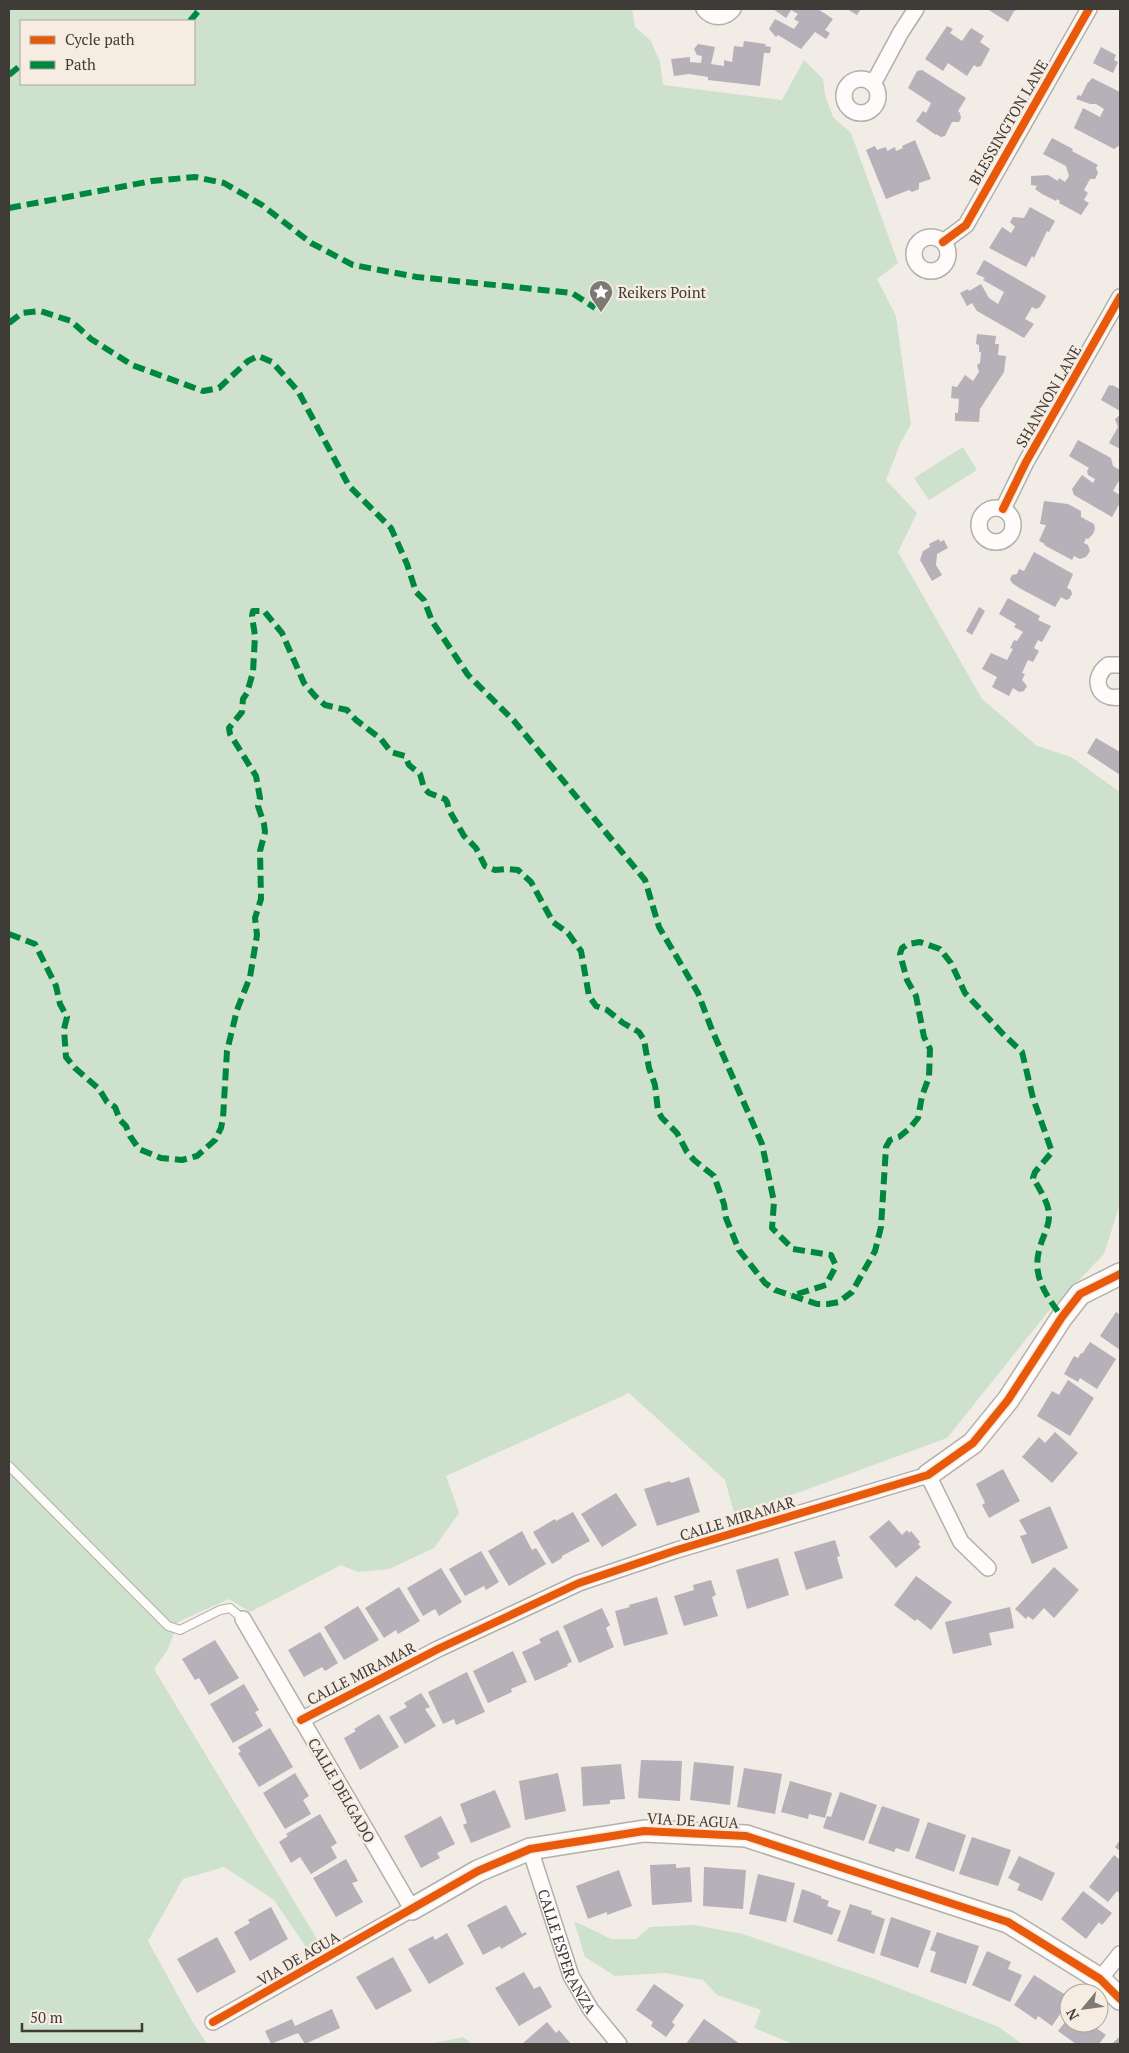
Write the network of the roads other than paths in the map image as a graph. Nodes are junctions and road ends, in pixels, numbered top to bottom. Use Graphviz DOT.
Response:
graph roads {
  1 [pos="704,9"];
  2 [pos="732,9"];
  3 [pos="916,9"];
  4 [pos="1089,9"];
  5 [pos="873,84"];
  6 [pos="943,242"];
  7 [pos="1120,297"];
  8 [pos="1003,509"];
  9 [pos="1120,665"];
  10 [pos="1120,697"];
  11 [pos="1120,1274"];
  12 [pos="9,1466"];
  13 [pos="928,1475"];
  14 [pos="988,1568"];
  15 [pos="242,1619"];
  16 [pos="301,1720"];
  17 [pos="530,1849"];
  18 [pos="412,1909"];
  19 [pos="1120,1954"];
  20 [pos="1100,1979"];
  21 [pos="1120,1999"];
  22 [pos="213,2022"];
  23 [pos="619,2044"];
  1 -- 2 [label="street"];
  3 -- 5 [label="street"];
  4 -- 6 [label="street, BLESSINGTON LANE"];
  7 -- 8 [label="street, SHANNON LANE"];
  9 -- 10 [label="street"];
  11 -- 13 [label="street, CALLE MIRAMAR"];
  12 -- 15 [label="lane"];
  13 -- 14 [label="street"];
  13 -- 16 [label="street, CALLE MIRAMAR"];
  15 -- 16 [label="street, CALLE DELGADO"];
  16 -- 18 [label="street, CALLE DELGADO"];
  17 -- 18 [label="street, VIA DE AGUA"];
  17 -- 20 [label="street, VIA DE AGUA"];
  17 -- 23 [label="street, CALLE ESPERANZA"];
  18 -- 22 [label="street, VIA DE AGUA"];
  19 -- 20 [label="street"];
  20 -- 21 [label="street, VIA DE AGUA"];
}
